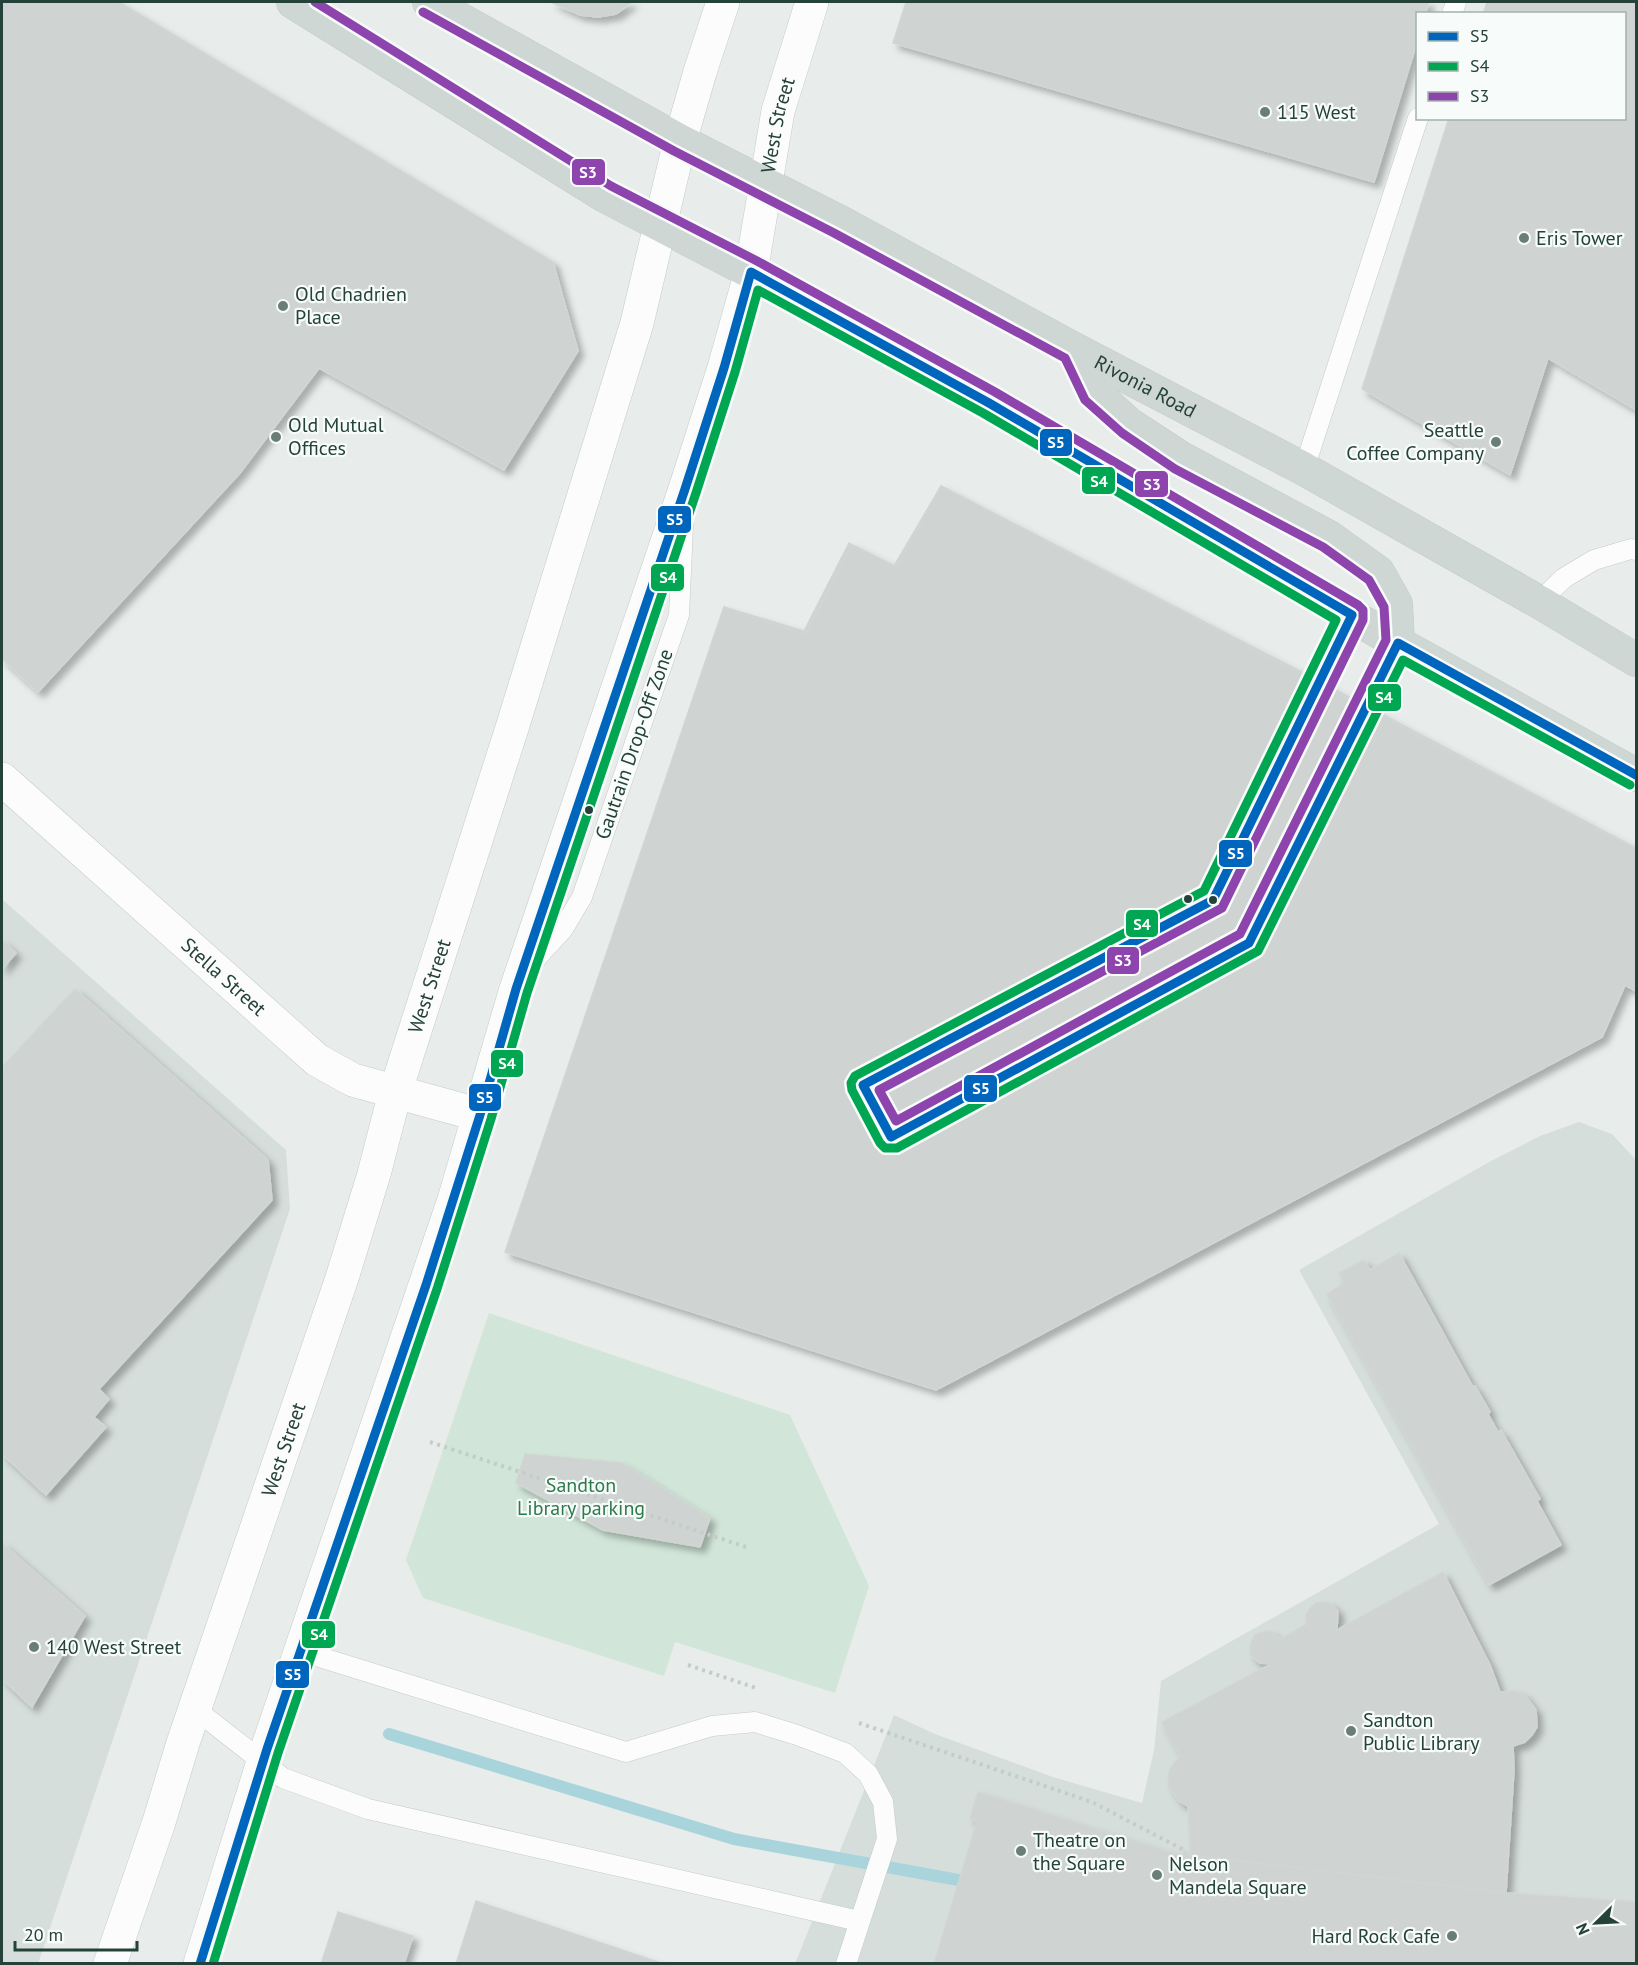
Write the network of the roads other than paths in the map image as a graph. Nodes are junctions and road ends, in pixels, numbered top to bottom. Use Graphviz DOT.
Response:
graph roads {
  1 [pos="293,2"];
  2 [pos="429,2"];
  3 [pos="723,2"];
  4 [pos="812,2"];
  5 [pos="1417,120"];
  6 [pos="680,141"];
  7 [pos="767,186"];
  8 [pos="661,224"];
  9 [pos="751,272"];
  10 [pos="1074,349"];
  11 [pos="1304,469"];
  12 [pos="1636,550"];
  13 [pos="1539,602"];
  14 [pos="1398,643"];
  15 [pos="1636,660"];
  16 [pos="1636,775"];
  17 [pos="6,793"];
  18 [pos="395,1093"];
  19 [pos="480,1115"];
  20 [pos="300,1651"];
  21 [pos="195,1709"];
  22 [pos="263,1764"];
  23 [pos="859,1922"];
  24 [pos="110,1964"];
  25 [pos="200,1964"];
  26 [pos="846,1964"];
  1 -- 8 [label="main road"];
  2 -- 6 [label="main road, Rivonia Road"];
  3 -- 6 [label="street, West Street"];
  4 -- 7 [label="street, West Street"];
  5 -- 11 [label="lane"];
  6 -- 7 [label="main road, Rivonia Road"];
  6 -- 8 [label="street, West Street"];
  7 -- 9 [label="street, West Street"];
  7 -- 10 [label="main road, Rivonia Road"];
  8 -- 9 [label="main road"];
  8 -- 18 [label="street, West Street"];
  9 -- 14 [label="main road"];
  9 -- 19 [label="street, West Street"];
  10 -- 11 [label="main road, Rivonia Road"];
  10 -- 14 [label="main road"];
  11 -- 13 [label="main road, Rivonia Road"];
  12 -- 13 [label="lane"];
  13 -- 15 [label="main road, Rivonia Road"];
  14 -- 16 [label="main road"];
  17 -- 18 [label="street, Stella Street"];
  18 -- 19 [label="street, Stella Street"];
  18 -- 21 [label="street, West Street"];
  19 -- 20 [label="street, West Street"];
  20 -- 22 [label="street, West Street"];
  20 -- 23 [label="lane"];
  21 -- 22 [label="lane"];
  21 -- 24 [label="street, West Street"];
  22 -- 23 [label="lane"];
  22 -- 25 [label="street, West Street"];
  23 -- 26 [label="lane"];
}
